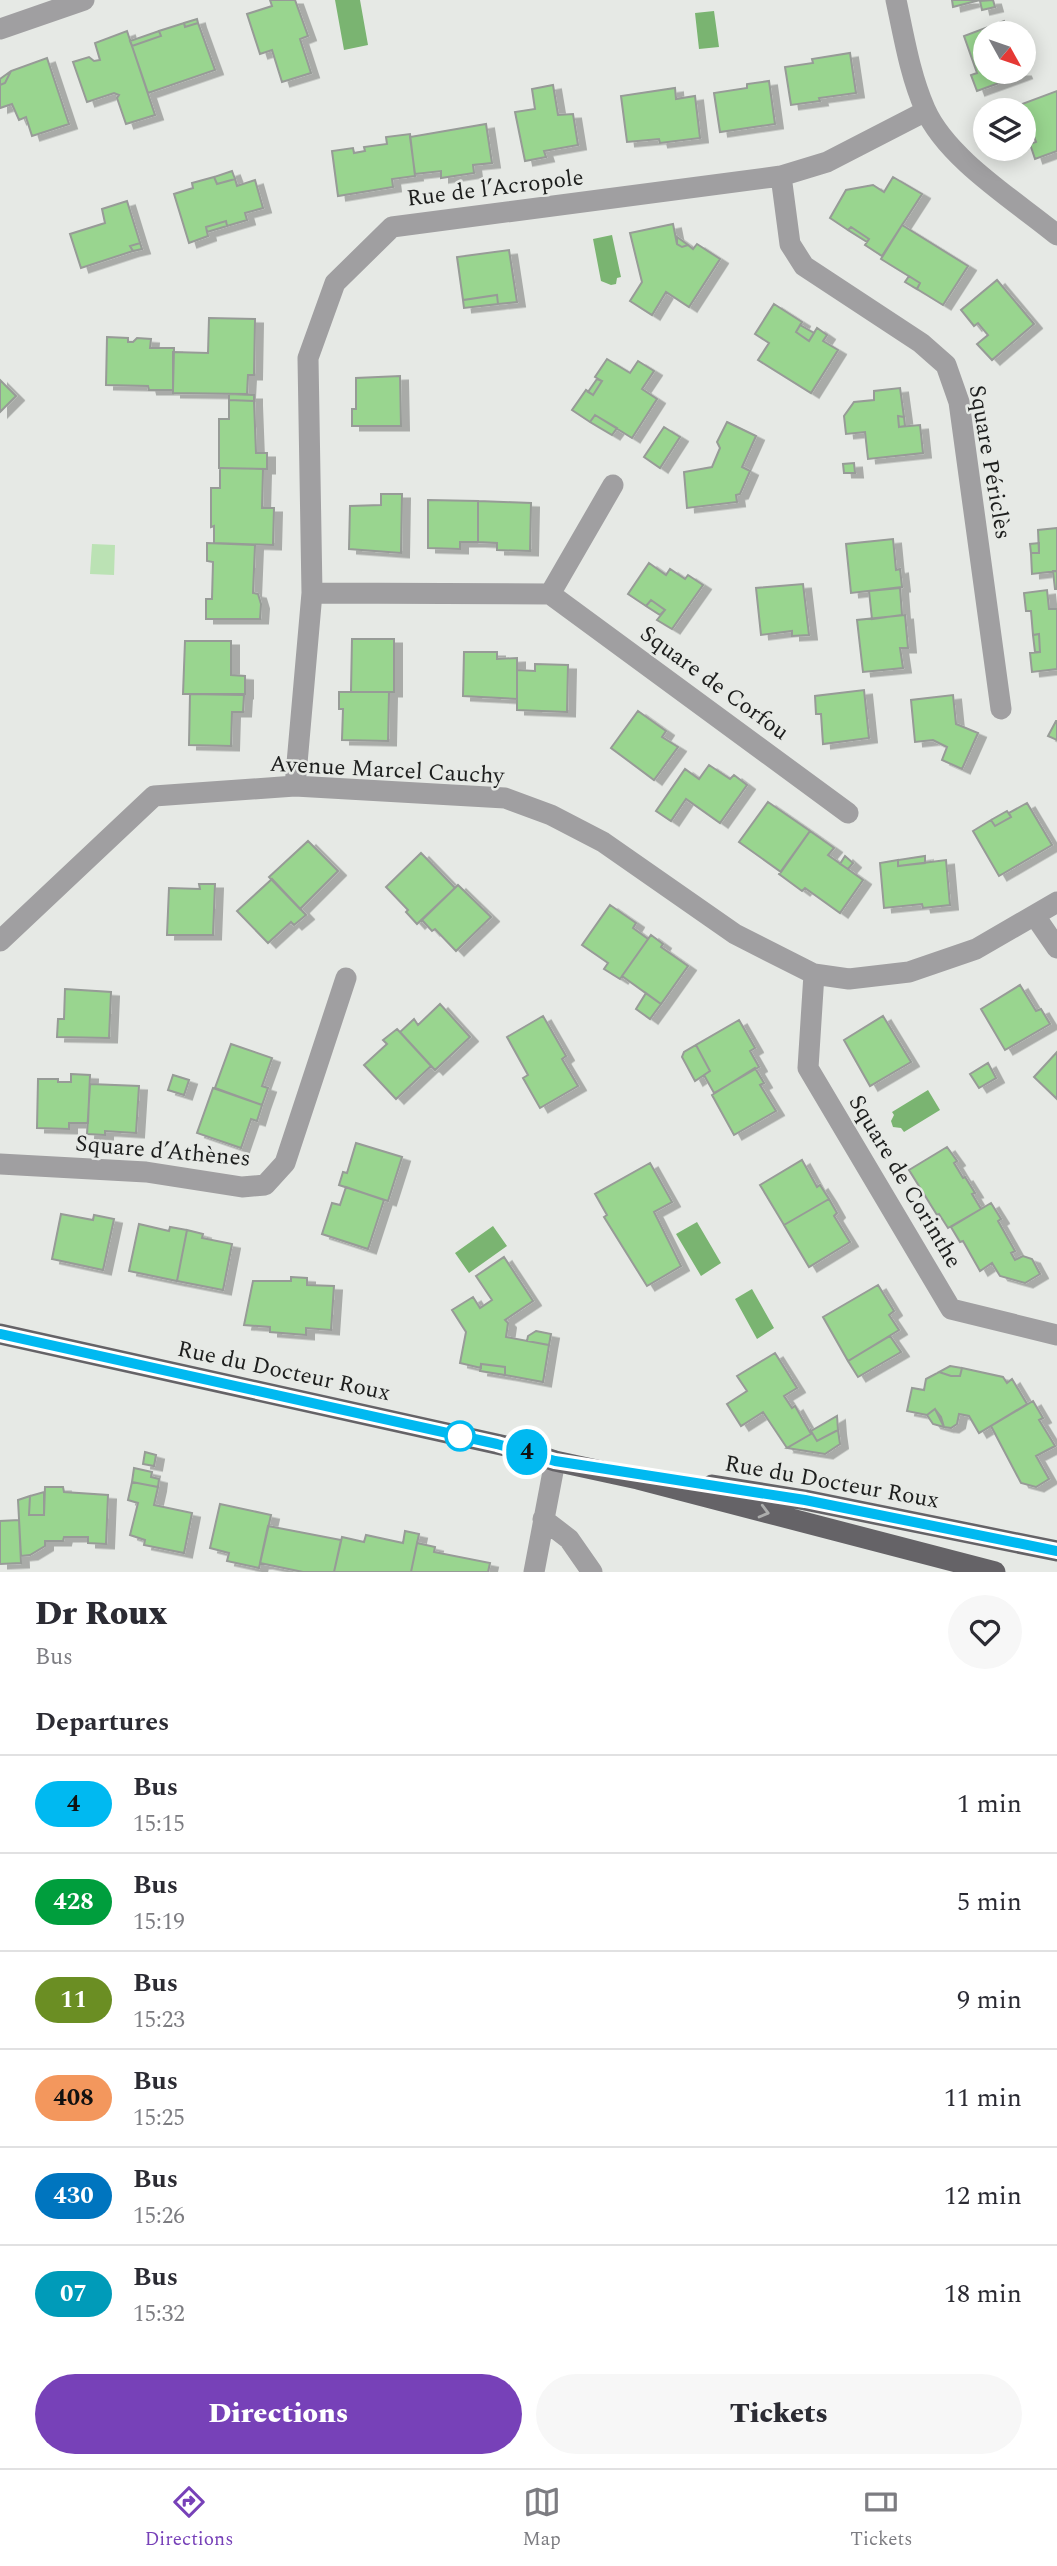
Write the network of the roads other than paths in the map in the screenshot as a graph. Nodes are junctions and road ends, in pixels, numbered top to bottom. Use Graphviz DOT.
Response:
graph roads {
  1 [pos="84,0"];
  2 [pos="896,0"];
  3 [pos="0,29"];
  4 [pos="926,111"];
  5 [pos="781,176"];
  6 [pos="1057,235"];
  7 [pos="613,485"];
  8 [pos="312,593"];
  9 [pos="550,594"];
  10 [pos="1001,709"];
  11 [pos="295,786"];
  12 [pos="848,813"];
  13 [pos="1057,902"];
  14 [pos="1035,916"];
  15 [pos="0,941"];
  16 [pos="1057,948"];
  17 [pos="814,974"];
  18 [pos="346,978"];
  19 [pos="0,1164"];
  20 [pos="0,1334"];
  21 [pos="1057,1335"];
  22 [pos="555,1461"];
  23 [pos="542,1519"];
  24 [pos="1057,1551"];
  25 [pos="534,1572"];
  26 [pos="592,1572"];
  27 [pos="995,1572"];
  1 -- 3 [label="street"];
  2 -- 4 [label="street"];
  4 -- 5 [label="street, Rue de l’Acropole"];
  4 -- 6 [label="street"];
  5 -- 8 [label="street, Rue de l’Acropole"];
  5 -- 10 [label="street, Square Périclès"];
  7 -- 9 [label="street"];
  8 -- 9 [label="street"];
  8 -- 11 [label="street, Rue de l’Acropole"];
  9 -- 12 [label="street, Square de Corfou"];
  11 -- 15 [label="street, Avenue Marcel Cauchy"];
  11 -- 17 [label="street, Avenue Marcel Cauchy"];
  13 -- 14 [label="street, Avenue Marcel Cauchy"];
  14 -- 16 [label="street"];
  14 -- 17 [label="street, Avenue Marcel Cauchy"];
  17 -- 21 [label="street, Square de Corinthe"];
  18 -- 19 [label="street, Square d’Athènes"];
  20 -- 22 [label="main road, Rue du Docteur Roux"];
  22 -- 23 [label="street"];
  22 -- 24 [label="main road, Rue du Docteur Roux"];
  22 -- 27 [label="main road, Rue du Docteur Roux, one-way"];
  23 -- 25 [label="street"];
  23 -- 26 [label="street"];
}
